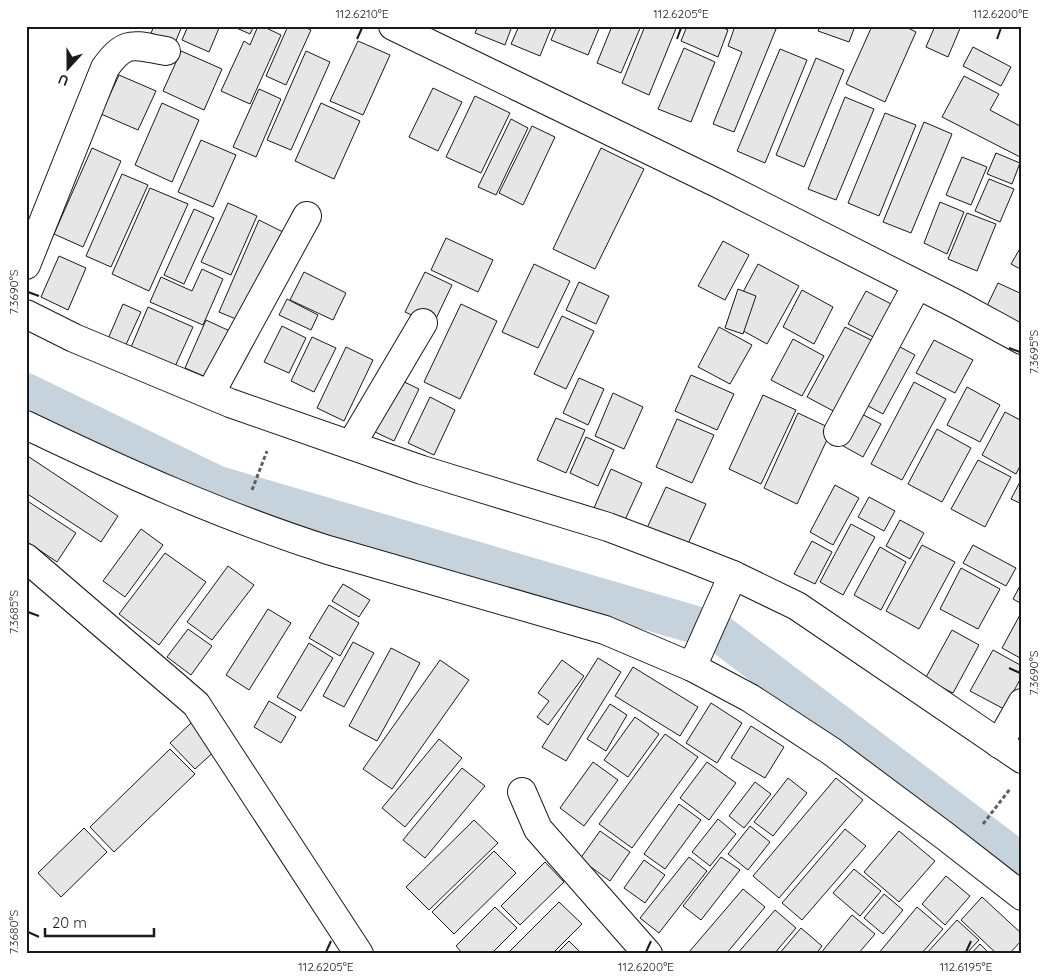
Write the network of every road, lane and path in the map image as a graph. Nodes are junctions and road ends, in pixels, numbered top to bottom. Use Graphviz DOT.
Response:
graph roads {
  1 [pos="394,26"];
  2 [pos="166,51"];
  3 [pos="307,216"];
  4 [pos="26,265"];
  5 [pos="917,285"];
  6 [pos="28,319"];
  7 [pos="423,323"];
  8 [pos="1022,340"];
  9 [pos="210,394"];
  10 [pos="26,425"];
  11 [pos="838,432"];
  12 [pos="351,445"];
  13 [pos="267,451"];
  14 [pos="249,496"];
  15 [pos="26,558"];
  16 [pos="728,586"];
  17 [pos="694,663"];
  18 [pos="1022,703"];
  19 [pos="999,744"];
  20 [pos="1022,760"];
  21 [pos="1010,789"];
  22 [pos="522,792"];
  23 [pos="982,824"];
  24 [pos="1022,896"];
  25 [pos="360,954"];
  26 [pos="648,954"];
  1 -- 5 [label="street"];
  2 -- 4 [label="street"];
  3 -- 9 [label="street"];
  5 -- 8 [label="street"];
  5 -- 11 [label="street"];
  6 -- 9 [label="street"];
  7 -- 12 [label="street"];
  9 -- 12 [label="street"];
  10 -- 17 [label="street"];
  12 -- 16 [label="street"];
  13 -- 14 [label="path"];
  15 -- 25 [label="street"];
  16 -- 17 [label="street"];
  16 -- 19 [label="street"];
  17 -- 24 [label="street"];
  18 -- 19 [label="street"];
  19 -- 20 [label="street"];
  21 -- 23 [label="path"];
  22 -- 26 [label="street"];
}
